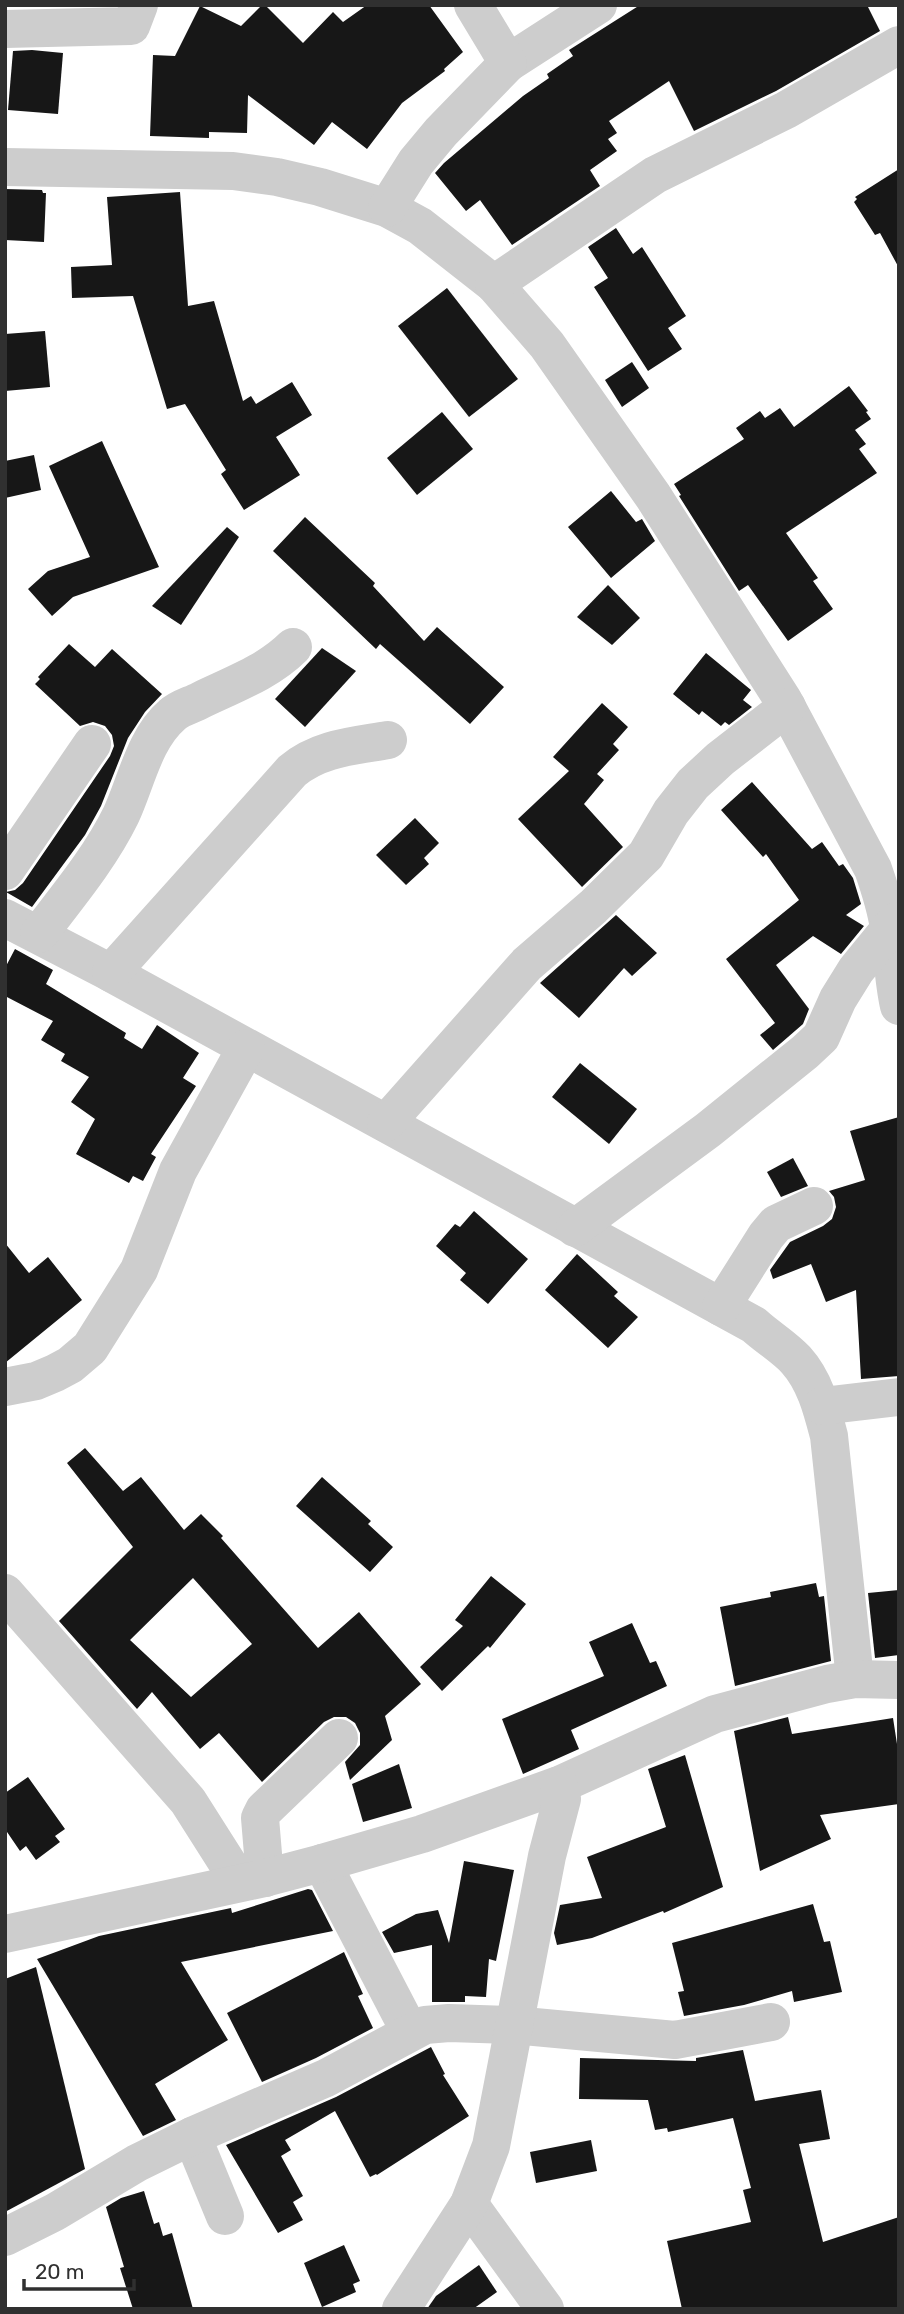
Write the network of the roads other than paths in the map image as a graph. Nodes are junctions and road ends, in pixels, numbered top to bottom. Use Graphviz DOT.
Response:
graph roads {
  1 [pos="139,5"];
  2 [pos="473,5"];
  3 [pos="598,5"];
  4 [pos="5,29"];
  5 [pos="899,45"];
  6 [pos="508,63"];
  7 [pos="5,167"];
  8 [pos="387,208"];
  9 [pos="494,284"];
  10 [pos="293,647"];
  11 [pos="787,707"];
  12 [pos="388,740"];
  13 [pos="92,744"];
  14 [pos="5,871"];
  15 [pos="894,924"];
  16 [pos="22,926"];
  17 [pos="111,973"];
  18 [pos="899,1006"];
  19 [pos="246,1048"];
  20 [pos="386,1123"];
  21 [pos="814,1206"];
  22 [pos="575,1228"];
  23 [pos="721,1307"];
  24 [pos="5,1387"];
  25 [pos="899,1397"];
  26 [pos="822,1406"];
  27 [pos="5,1592"];
  28 [pos="855,1679"];
  29 [pos="899,1681"];
  30 [pos="339,1738"];
  31 [pos="559,1786"];
  32 [pos="322,1863"];
  33 [pos="249,1881"];
  34 [pos="5,1934"];
  35 [pos="771,2022"];
  36 [pos="513,2025"];
  37 [pos="410,2032"];
  38 [pos="192,2136"];
  39 [pos="470,2204"];
  40 [pos="225,2216"];
  41 [pos="5,2237"];
  42 [pos="401,2309"];
  43 [pos="545,2309"];
  1 -- 4 [label="street"];
  2 -- 6 [label="street"];
  3 -- 6 [label="street"];
  5 -- 9 [label="street"];
  6 -- 8 [label="street"];
  7 -- 8 [label="street"];
  8 -- 9 [label="street"];
  9 -- 11 [label="street"];
  10 -- 16 [label="street"];
  11 -- 15 [label="street"];
  11 -- 20 [label="street"];
  12 -- 17 [label="street"];
  13 -- 14 [label="street"];
  15 -- 18 [label="street"];
  15 -- 22 [label="street"];
  16 -- 17 [label="street"];
  17 -- 19 [label="street"];
  19 -- 20 [label="street"];
  19 -- 24 [label="street"];
  20 -- 22 [label="street"];
  21 -- 23 [label="street"];
  22 -- 23 [label="street"];
  23 -- 26 [label="street"];
  25 -- 26 [label="street"];
  26 -- 28 [label="street"];
  27 -- 33 [label="street"];
  28 -- 29 [label="street"];
  28 -- 31 [label="street"];
  30 -- 33 [label="street"];
  31 -- 32 [label="street"];
  31 -- 36 [label="street"];
  32 -- 33 [label="street"];
  32 -- 37 [label="street"];
  33 -- 34 [label="street"];
  35 -- 36 [label="street"];
  36 -- 37 [label="street"];
  36 -- 39 [label="street"];
  37 -- 38 [label="street"];
  38 -- 40 [label="street"];
  38 -- 41 [label="street"];
  39 -- 42 [label="street"];
  39 -- 43 [label="street"];
}
